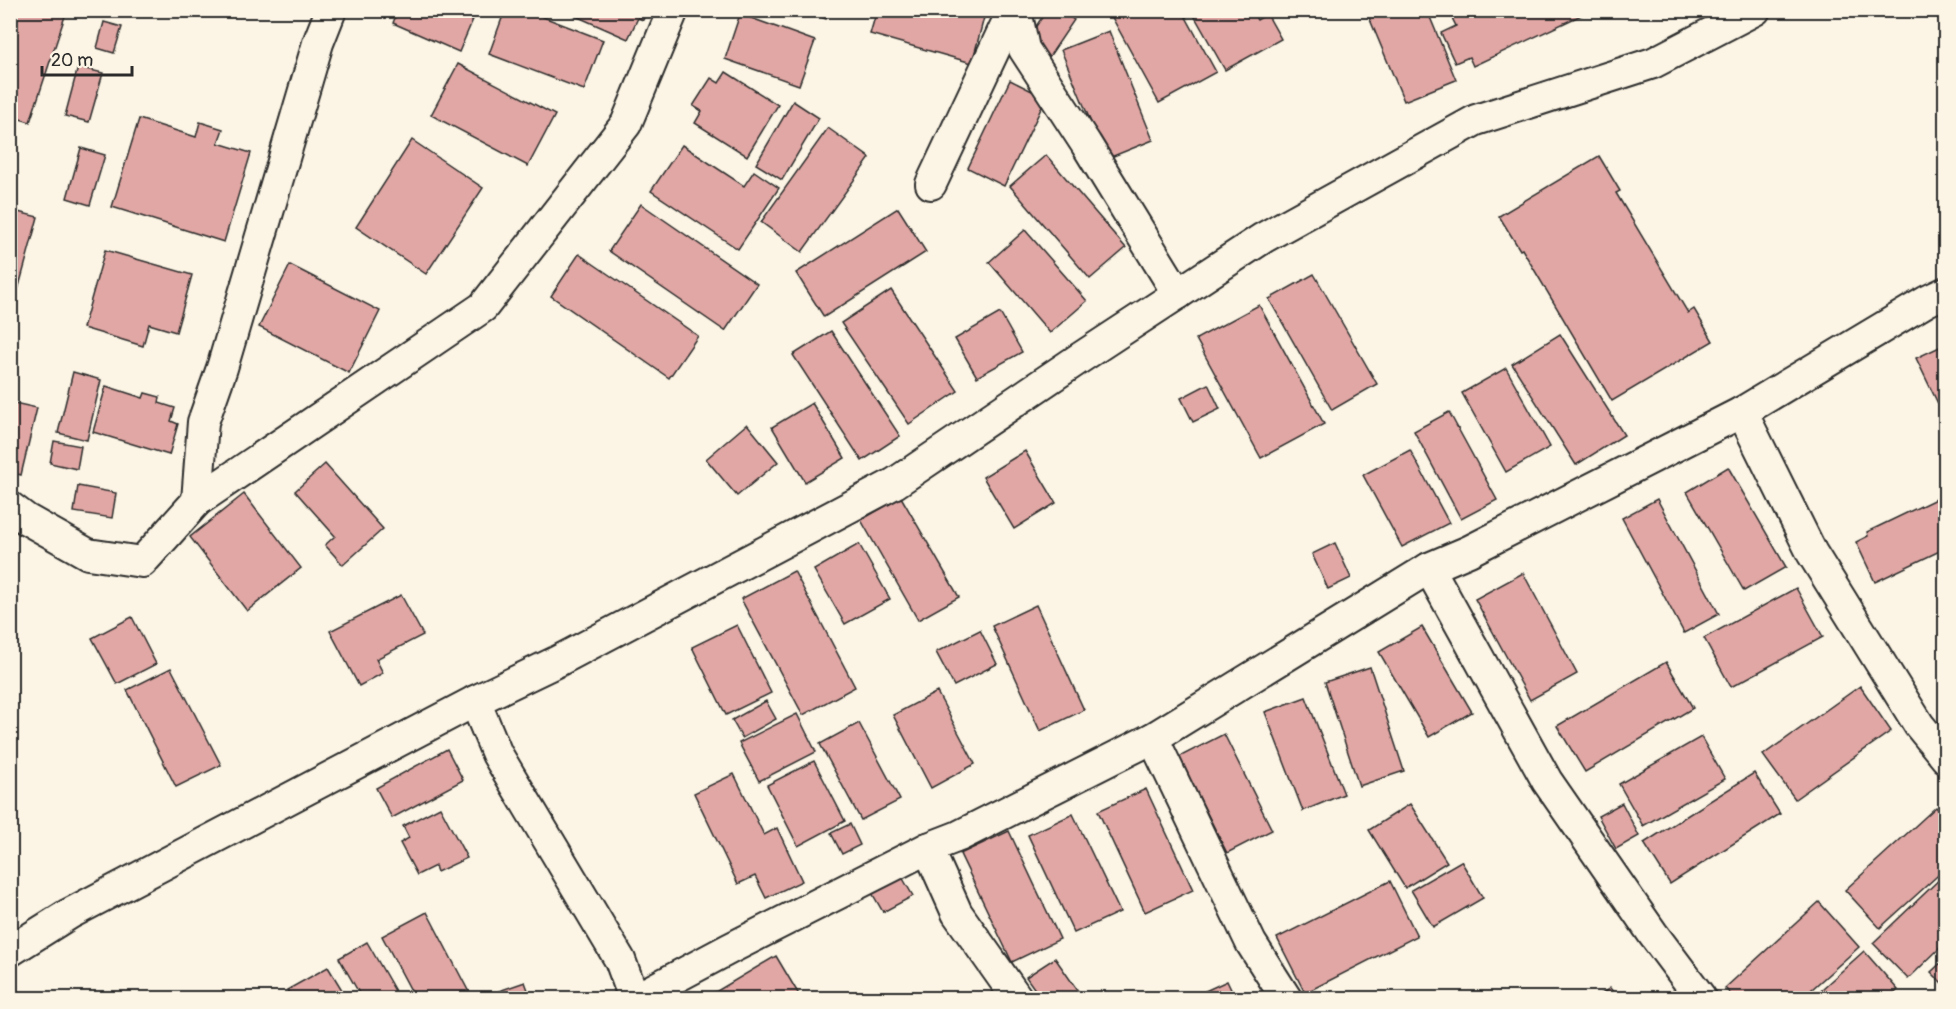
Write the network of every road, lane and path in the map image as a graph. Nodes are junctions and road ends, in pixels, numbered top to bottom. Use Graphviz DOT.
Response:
graph roads {
  1 [pos="331,10"];
  2 [pos="673,10"];
  3 [pos="1015,10"];
  4 [pos="1755,10"];
  5 [pos="931,184"];
  6 [pos="1946,292"];
  7 [pos="1178,294"];
  8 [pos="1742,412"];
  9 [pos="197,501"];
  10 [pos="10,507"];
  11 [pos="1429,568"];
  12 [pos="475,701"];
  13 [pos="1153,738"];
  14 [pos="1946,758"];
  15 [pos="928,848"];
  16 [pos="10,951"];
  17 [pos="635,999"];
  18 [pos="1017,999"];
  19 [pos="1286,999"];
  20 [pos="1701,999"];
  1 -- 9 [label="street"];
  2 -- 9 [label="street"];
  3 -- 5 [label="street"];
  3 -- 7 [label="street"];
  4 -- 7 [label="street"];
  6 -- 8 [label="street"];
  7 -- 12 [label="street"];
  8 -- 11 [label="street"];
  8 -- 14 [label="street"];
  9 -- 10 [label="street"];
  11 -- 13 [label="street"];
  11 -- 20 [label="street"];
  12 -- 16 [label="street"];
  12 -- 17 [label="street"];
  13 -- 15 [label="street"];
  13 -- 19 [label="street"];
  15 -- 17 [label="street"];
  15 -- 18 [label="street"];
}
